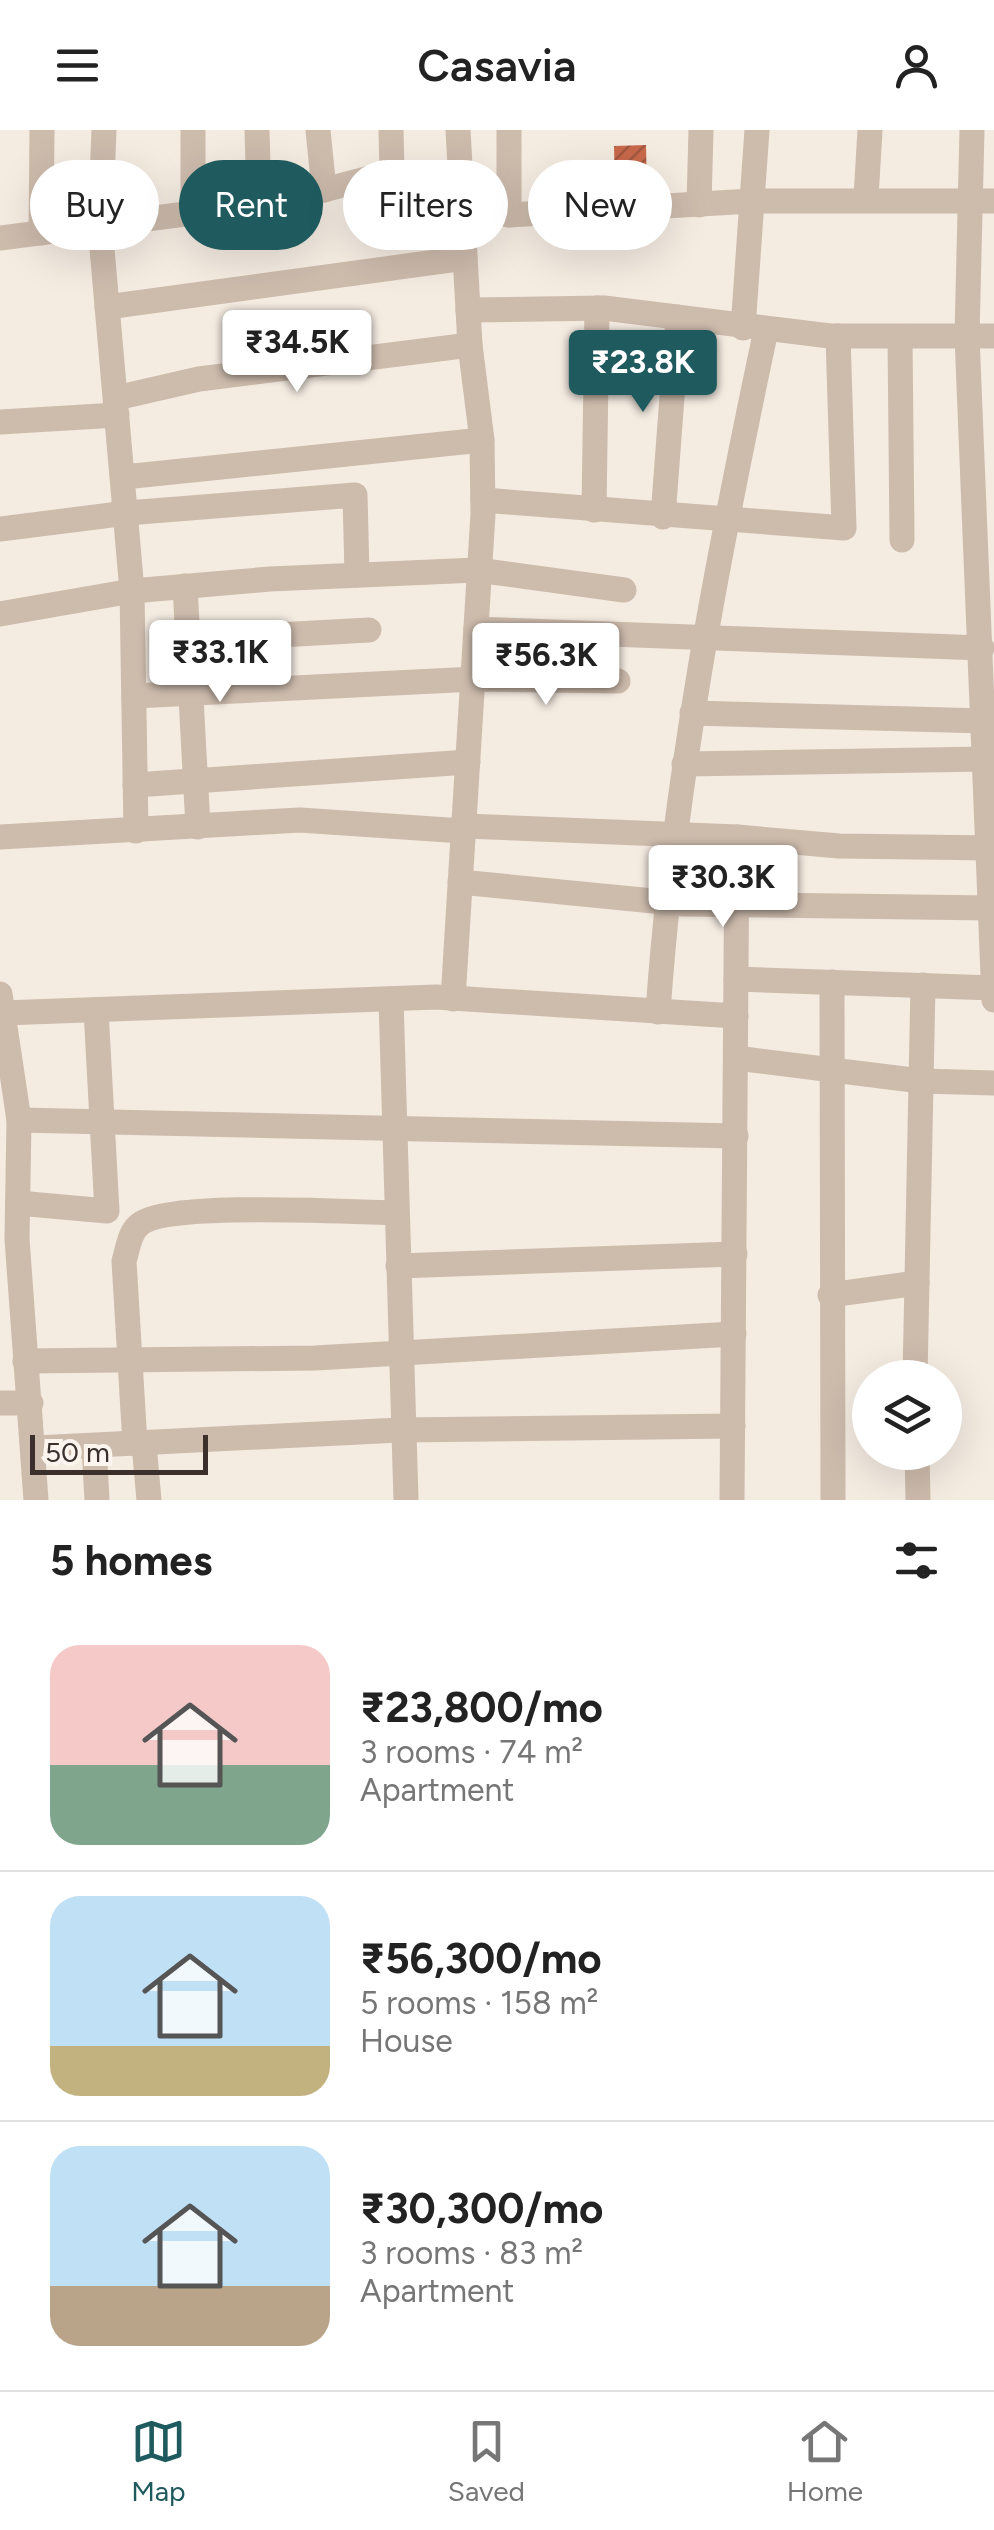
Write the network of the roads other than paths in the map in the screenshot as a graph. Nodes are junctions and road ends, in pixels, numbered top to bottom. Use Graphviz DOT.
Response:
graph roads {
  1 [pos="42,130"];
  2 [pos="104,130"];
  3 [pos="193,130"];
  4 [pos="257,130"];
  5 [pos="318,130"];
  6 [pos="391,130"];
  7 [pos="458,130"];
  8 [pos="509,130"];
  9 [pos="701,130"];
  10 [pos="757,130"];
  11 [pos="870,130"];
  12 [pos="972,130"];
  13 [pos="42,160"];
  14 [pos="103,160"];
  15 [pos="193,160"];
  16 [pos="258,160"];
  17 [pos="392,160"];
  18 [pos="460,160"];
  19 [pos="343,185"];
  20 [pos="324,190"];
  21 [pos="866,198"];
  22 [pos="967,201"];
  23 [pos="752,202"];
  24 [pos="994,202"];
  25 [pos="699,205"];
  26 [pos="509,215"];
  27 [pos="30,234"];
  28 [pos="0,238"];
  29 [pos="102,250"];
  30 [pos="464,250"];
  31 [pos="464,258"];
  32 [pos="107,307"];
  33 [pos="597,308"];
  34 [pos="468,310"];
  35 [pos="678,317"];
  36 [pos="755,329"];
  37 [pos="838,336"];
  38 [pos="967,336"];
  39 [pos="994,336"];
  40 [pos="900,337"];
  41 [pos="470,345"];
  42 [pos="116,407"];
  43 [pos="0,422"];
  44 [pos="482,440"];
  45 [pos="124,476"];
  46 [pos="483,500"];
  47 [pos="594,510"];
  48 [pos="127,513"];
  49 [pos="663,516"];
  50 [pos="725,522"];
  51 [pos="0,529"];
  52 [pos="902,540"];
  53 [pos="477,570"];
  54 [pos="357,575"];
  55 [pos="186,586"];
  56 [pos="624,590"];
  57 [pos="132,591"];
  58 [pos="987,595"];
  59 [pos="0,614"];
  60 [pos="476,629"];
  61 [pos="369,630"];
  62 [pos="189,640"];
  63 [pos="702,641"];
  64 [pos="982,648"];
  65 [pos="475,679"];
  66 [pos="618,681"];
  67 [pos="192,694"];
  68 [pos="134,696"];
  69 [pos="692,713"];
  70 [pos="985,721"];
  71 [pos="986,760"];
  72 [pos="468,762"];
  73 [pos="684,764"];
  74 [pos="195,780"];
  75 [pos="135,785"];
  76 [pos="198,827"];
  77 [pos="463,828"];
  78 [pos="136,832"];
  79 [pos="674,835"];
  80 [pos="737,837"];
  81 [pos="0,838"];
  82 [pos="992,848"];
  83 [pos="460,882"];
  84 [pos="736,902"];
  85 [pos="666,903"];
  86 [pos="991,908"];
  87 [pos="736,979"];
  88 [pos="832,982"];
  89 [pos="923,985"];
  90 [pos="994,988"];
  91 [pos="453,998"];
  92 [pos="391,999"];
  93 [pos="994,1000"];
  94 [pos="1,1004"];
  95 [pos="96,1010"];
  96 [pos="658,1012"];
  97 [pos="736,1016"];
  98 [pos="736,1058"];
  99 [pos="4,1059"];
  100 [pos="831,1070"];
  101 [pos="921,1080"];
  102 [pos="994,1084"];
  103 [pos="19,1120"];
  104 [pos="101,1122"];
  105 [pos="394,1128"];
  106 [pos="736,1136"];
  107 [pos="9,1172"];
  108 [pos="18,1203"];
  109 [pos="396,1213"];
  110 [pos="9,1240"];
  111 [pos="735,1254"];
  112 [pos="398,1266"];
  113 [pos="917,1283"];
  114 [pos="830,1295"];
  115 [pos="734,1334"];
  116 [pos="16,1353"];
  117 [pos="400,1354"];
  118 [pos="129,1358"];
  119 [pos="916,1360"];
  120 [pos="0,1403"];
  121 [pos="31,1403"];
  122 [pos="733,1426"];
  123 [pos="400,1430"];
  124 [pos="140,1444"];
  125 [pos="94,1446"];
  126 [pos="35,1448"];
  127 [pos="917,1470"];
  128 [pos="36,1500"];
  129 [pos="98,1500"];
  130 [pos="149,1500"];
  131 [pos="406,1500"];
  132 [pos="732,1500"];
  133 [pos="833,1500"];
  134 [pos="918,1500"];
  1 -- 13 [label="street"];
  2 -- 14 [label="street"];
  3 -- 15 [label="street"];
  4 -- 16 [label="street"];
  5 -- 20 [label="street"];
  6 -- 17 [label="street"];
  7 -- 18 [label="street"];
  8 -- 26 [label="street"];
  9 -- 25 [label="street"];
  10 -- 23 [label="street"];
  11 -- 21 [label="street"];
  12 -- 22 [label="street"];
  19 -- 20 [label="street"];
  21 -- 22 [label="street"];
  21 -- 23 [label="street"];
  22 -- 24 [label="street"];
  22 -- 38 [label="street"];
  23 -- 25 [label="street"];
  23 -- 36 [label="street"];
  25 -- 26 [label="street"];
  27 -- 28 [label="street"];
  29 -- 32 [label="street"];
  30 -- 31 [label="street"];
  31 -- 32 [label="street"];
  31 -- 34 [label="street"];
  32 -- 42 [label="street"];
  33 -- 34 [label="street"];
  33 -- 35 [label="street"];
  33 -- 47 [label="street"];
  34 -- 41 [label="street"];
  35 -- 36 [label="street"];
  35 -- 49 [label="street"];
  36 -- 37 [label="street"];
  36 -- 50 [label="street"];
  37 -- 40 [label="street"];
  37 -- 50 [label="street"];
  38 -- 39 [label="street"];
  38 -- 40 [label="street"];
  38 -- 58 [label="street"];
  40 -- 52 [label="street"];
  41 -- 42 [label="street"];
  41 -- 44 [label="street"];
  42 -- 43 [label="street"];
  42 -- 45 [label="street"];
  44 -- 45 [label="street"];
  44 -- 46 [label="street"];
  45 -- 48 [label="street"];
  46 -- 47 [label="street"];
  46 -- 53 [label="street"];
  47 -- 49 [label="street"];
  48 -- 51 [label="street"];
  48 -- 54 [label="street"];
  48 -- 57 [label="street"];
  49 -- 50 [label="street"];
  50 -- 63 [label="street"];
  53 -- 54 [label="street"];
  53 -- 56 [label="street"];
  53 -- 60 [label="street"];
  54 -- 55 [label="street"];
  55 -- 57 [label="street"];
  55 -- 62 [label="street"];
  57 -- 59 [label="street"];
  57 -- 68 [label="street"];
  58 -- 64 [label="street"];
  60 -- 63 [label="street"];
  60 -- 65 [label="street"];
  61 -- 62 [label="street"];
  62 -- 67 [label="street"];
  63 -- 64 [label="street"];
  63 -- 69 [label="street"];
  64 -- 70 [label="street"];
  65 -- 66 [label="street"];
  65 -- 67 [label="street"];
  65 -- 72 [label="street"];
  67 -- 68 [label="street"];
  67 -- 74 [label="street"];
  68 -- 75 [label="street"];
  69 -- 70 [label="street"];
  69 -- 73 [label="street"];
  70 -- 71 [label="street"];
  71 -- 73 [label="street"];
  71 -- 82 [label="street"];
  72 -- 74 [label="street"];
  72 -- 77 [label="street"];
  73 -- 79 [label="street"];
  74 -- 75 [label="street"];
  74 -- 76 [label="street"];
  75 -- 78 [label="street"];
  76 -- 77 [label="street"];
  76 -- 78 [label="street"];
  77 -- 79 [label="street"];
  77 -- 83 [label="street"];
  78 -- 81 [label="street"];
  79 -- 80 [label="street"];
  79 -- 85 [label="street"];
  80 -- 82 [label="street"];
  80 -- 84 [label="street"];
  82 -- 86 [label="street"];
  83 -- 85 [label="street"];
  83 -- 91 [label="street"];
  84 -- 85 [label="street"];
  84 -- 86 [label="street"];
  84 -- 87 [label="street"];
  85 -- 96 [label="street"];
  86 -- 90 [label="street"];
  87 -- 88 [label="street"];
  87 -- 97 [label="street"];
  88 -- 89 [label="street"];
  88 -- 100 [label="street"];
  89 -- 90 [label="street"];
  89 -- 101 [label="street"];
  90 -- 93 [label="street"];
  91 -- 92 [label="street"];
  91 -- 96 [label="street"];
  92 -- 95 [label="street"];
  92 -- 105 [label="street"];
  94 -- 95 [label="street"];
  94 -- 99 [label="street"];
  95 -- 104 [label="street"];
  96 -- 97 [label="street"];
  97 -- 98 [label="street"];
  98 -- 100 [label="street"];
  98 -- 106 [label="street"];
  99 -- 103 [label="street"];
  100 -- 101 [label="street"];
  100 -- 114 [label="street"];
  101 -- 102 [label="street"];
  101 -- 113 [label="street"];
  103 -- 104 [label="street"];
  103 -- 107 [label="street"];
  104 -- 105 [label="street"];
  104 -- 108 [label="street"];
  105 -- 106 [label="street"];
  105 -- 109 [label="street"];
  106 -- 111 [label="street"];
  107 -- 108 [label="street"];
  108 -- 110 [label="street"];
  109 -- 112 [label="street"];
  109 -- 118 [label="street"];
  110 -- 116 [label="street"];
  111 -- 112 [label="street"];
  111 -- 115 [label="street"];
  112 -- 117 [label="street"];
  113 -- 114 [label="street"];
  113 -- 119 [label="street"];
  114 -- 133 [label="street"];
  115 -- 117 [label="street"];
  115 -- 122 [label="street"];
  116 -- 118 [label="street"];
  116 -- 121 [label="street"];
  117 -- 118 [label="street"];
  117 -- 123 [label="street"];
  118 -- 124 [label="street"];
  120 -- 121 [label="street"];
  121 -- 126 [label="street"];
  122 -- 123 [label="street"];
  122 -- 132 [label="street"];
  123 -- 124 [label="street"];
  123 -- 131 [label="street"];
  124 -- 125 [label="street"];
  124 -- 130 [label="street"];
  125 -- 126 [label="street"];
  125 -- 129 [label="street"];
  126 -- 128 [label="street"];
  127 -- 134 [label="street"];
}
